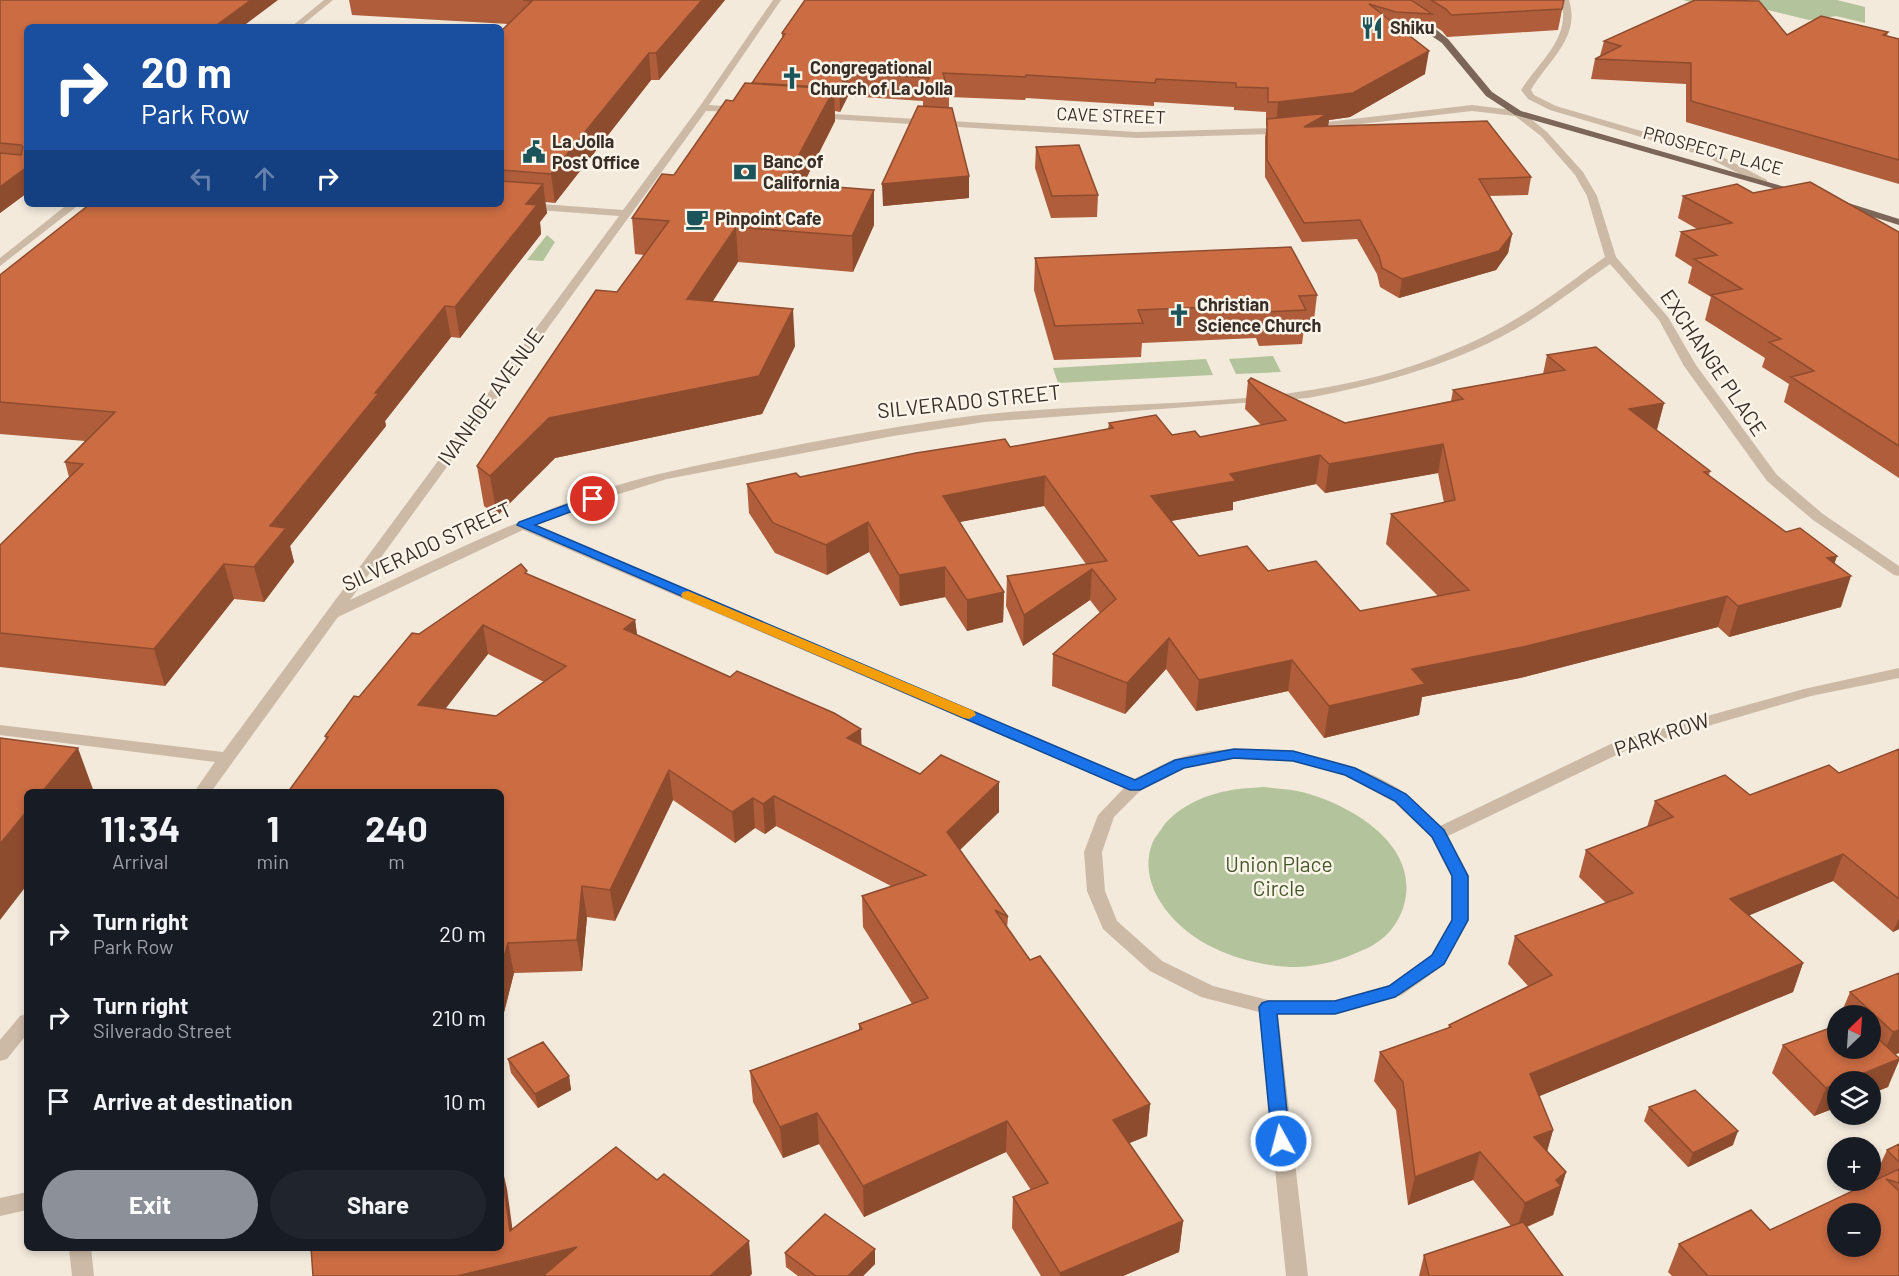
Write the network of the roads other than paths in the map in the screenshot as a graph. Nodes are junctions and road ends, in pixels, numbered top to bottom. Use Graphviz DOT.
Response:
graph roads {
  1 [pos="329,0"];
  2 [pos="777,0"];
  3 [pos="1382,0"];
  4 [pos="1565,0"];
  5 [pos="299,24"];
  6 [pos="703,108"];
  7 [pos="749,111"];
  8 [pos="1518,112"];
  9 [pos="806,115"];
  10 [pos="1763,182"];
  11 [pos="1815,197"];
  12 [pos="1836,203"];
  13 [pos="504,204"];
  14 [pos="71,207"];
  15 [pos="625,213"];
  16 [pos="1899,222"];
  17 [pos="1611,258"];
  18 [pos="0,263"];
  19 [pos="524,525"];
  20 [pos="1899,572"];
  21 [pos="331,615"];
  22 [pos="1899,673"];
  23 [pos="0,730"];
  24 [pos="226,758"];
  25 [pos="1135,786"];
  26 [pos="204,789"];
  27 [pos="1438,834"];
  28 [pos="1268,1007"];
  29 [pos="24,1025"];
  30 [pos="0,1054"];
  31 [pos="24,1202"];
  32 [pos="0,1207"];
  33 [pos="80,1251"];
  34 [pos="83,1276"];
  35 [pos="1297,1276"];
  1 -- 5 [label="street"];
  2 -- 6 [label="street, IVANHOE AVENUE"];
  3 -- 8 [label="main road, PROSPECT PLACE"];
  4 -- 10 [label="street"];
  6 -- 7 [label="street"];
  6 -- 15 [label="street, IVANHOE AVENUE"];
  8 -- 9 [label="street, CAVE STREET"];
  8 -- 10 [label="main road, PROSPECT PLACE"];
  8 -- 17 [label="street, EXCHANGE PLACE"];
  10 -- 11 [label="main road, PROSPECT PLACE"];
  12 -- 16 [label="main road"];
  13 -- 15 [label="street"];
  14 -- 18 [label="street"];
  15 -- 21 [label="street, IVANHOE AVENUE"];
  17 -- 19 [label="street, SILVERADO STREET"];
  17 -- 20 [label="street, EXCHANGE PLACE"];
  19 -- 21 [label="street, SILVERADO STREET"];
  19 -- 25 [label="street"];
  21 -- 24 [label="street, IVANHOE AVENUE"];
  22 -- 27 [label="street, PARK ROW"];
  23 -- 24 [label="street"];
  24 -- 26 [label="street, IVANHOE AVENUE"];
  25 -- 27 [label="street"];
  25 -- 28 [label="street"];
  27 -- 28 [label="street"];
  28 -- 35 [label="street"];
  29 -- 30 [label="street"];
  31 -- 32 [label="street"];
  33 -- 34 [label="street"];
}
